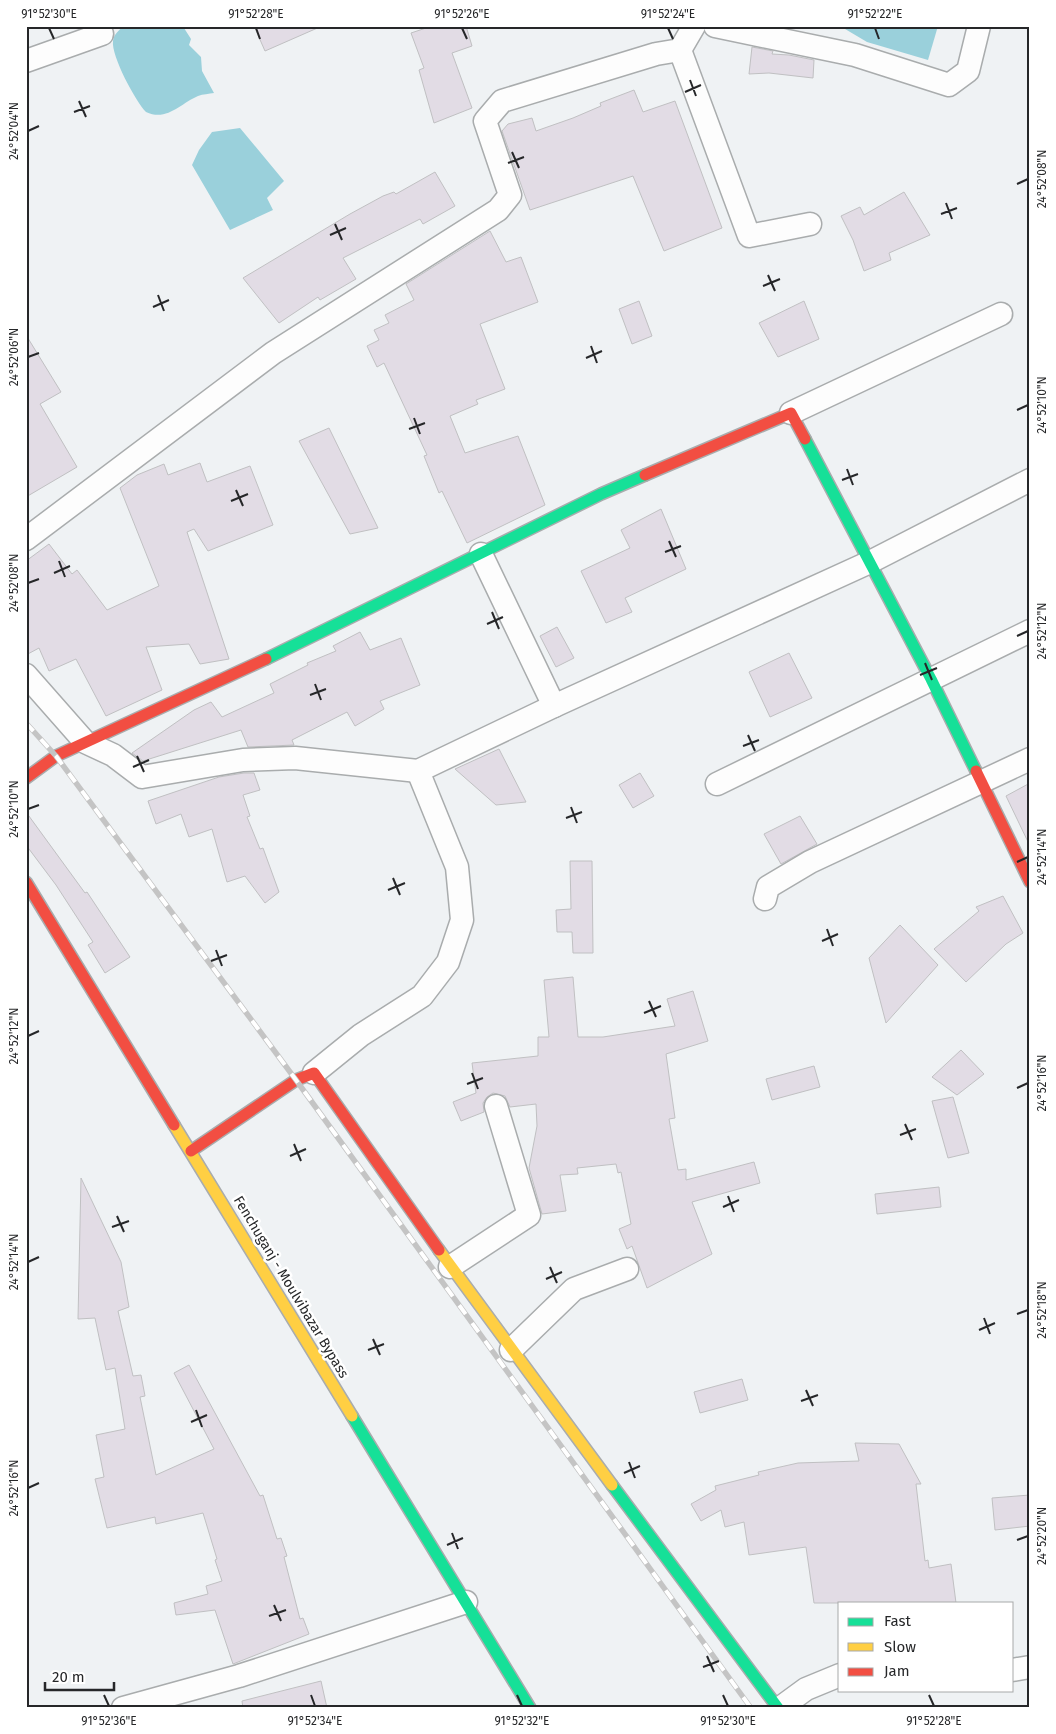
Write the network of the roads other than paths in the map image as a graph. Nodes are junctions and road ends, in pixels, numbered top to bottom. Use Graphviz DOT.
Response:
graph roads {
  1 [pos="694,26"];
  2 [pos="715,26"];
  3 [pos="978,26"];
  4 [pos="102,34"];
  5 [pos="680,50"];
  6 [pos="26,61"];
  7 [pos="810,224"];
  8 [pos="1002,314"];
  9 [pos="791,413"];
  10 [pos="1030,480"];
  11 [pos="26,539"];
  12 [pos="481,554"];
  13 [pos="870,562"];
  14 [pos="1030,631"];
  15 [pos="26,675"];
  16 [pos="931,679"];
  17 [pos="554,706"];
  18 [pos="85,742"];
  19 [pos="1030,759"];
  20 [pos="418,771"];
  21 [pos="26,778"];
  22 [pos="980,783"];
  23 [pos="717,784"];
  24 [pos="26,882"];
  25 [pos="1030,882"];
  26 [pos="765,899"];
  27 [pos="314,1073"];
  28 [pos="496,1106"];
  29 [pos="191,1150"];
  30 [pos="450,1267"];
  31 [pos="627,1269"];
  32 [pos="511,1350"];
  33 [pos="466,1602"];
  34 [pos="1030,1667"];
  35 [pos="1014,1670"];
  36 [pos="838,1676"];
  37 [pos="122,1708"];
  38 [pos="530,1708"];
  39 [pos="779,1708"];
  1 -- 5 [label="street"];
  2 -- 3 [label="street"];
  4 -- 6 [label="street"];
  5 -- 7 [label="street"];
  5 -- 11 [label="street"];
  8 -- 9 [label="street"];
  9 -- 12 [label="main road"];
  9 -- 13 [label="main road"];
  10 -- 13 [label="street"];
  12 -- 17 [label="street"];
  12 -- 18 [label="main road"];
  13 -- 16 [label="main road"];
  13 -- 17 [label="street"];
  14 -- 16 [label="street"];
  15 -- 18 [label="street"];
  16 -- 22 [label="main road"];
  16 -- 23 [label="street"];
  17 -- 20 [label="street"];
  18 -- 20 [label="street"];
  18 -- 21 [label="main road"];
  19 -- 22 [label="street"];
  20 -- 27 [label="street"];
  22 -- 25 [label="main road"];
  22 -- 26 [label="street"];
  24 -- 29 [label="main road, Fenchuganj - Moulvibazar Bypass"];
  27 -- 29 [label="main road"];
  27 -- 30 [label="main road"];
  28 -- 30 [label="street"];
  29 -- 33 [label="main road, Fenchuganj - Moulvibazar Bypass"];
  30 -- 32 [label="main road"];
  31 -- 32 [label="street"];
  32 -- 39 [label="main road"];
  33 -- 37 [label="street"];
  33 -- 38 [label="main road, Fenchuganj - Moulvibazar Bypass"];
  34 -- 35 [label="street"];
  36 -- 39 [label="street"];
}
